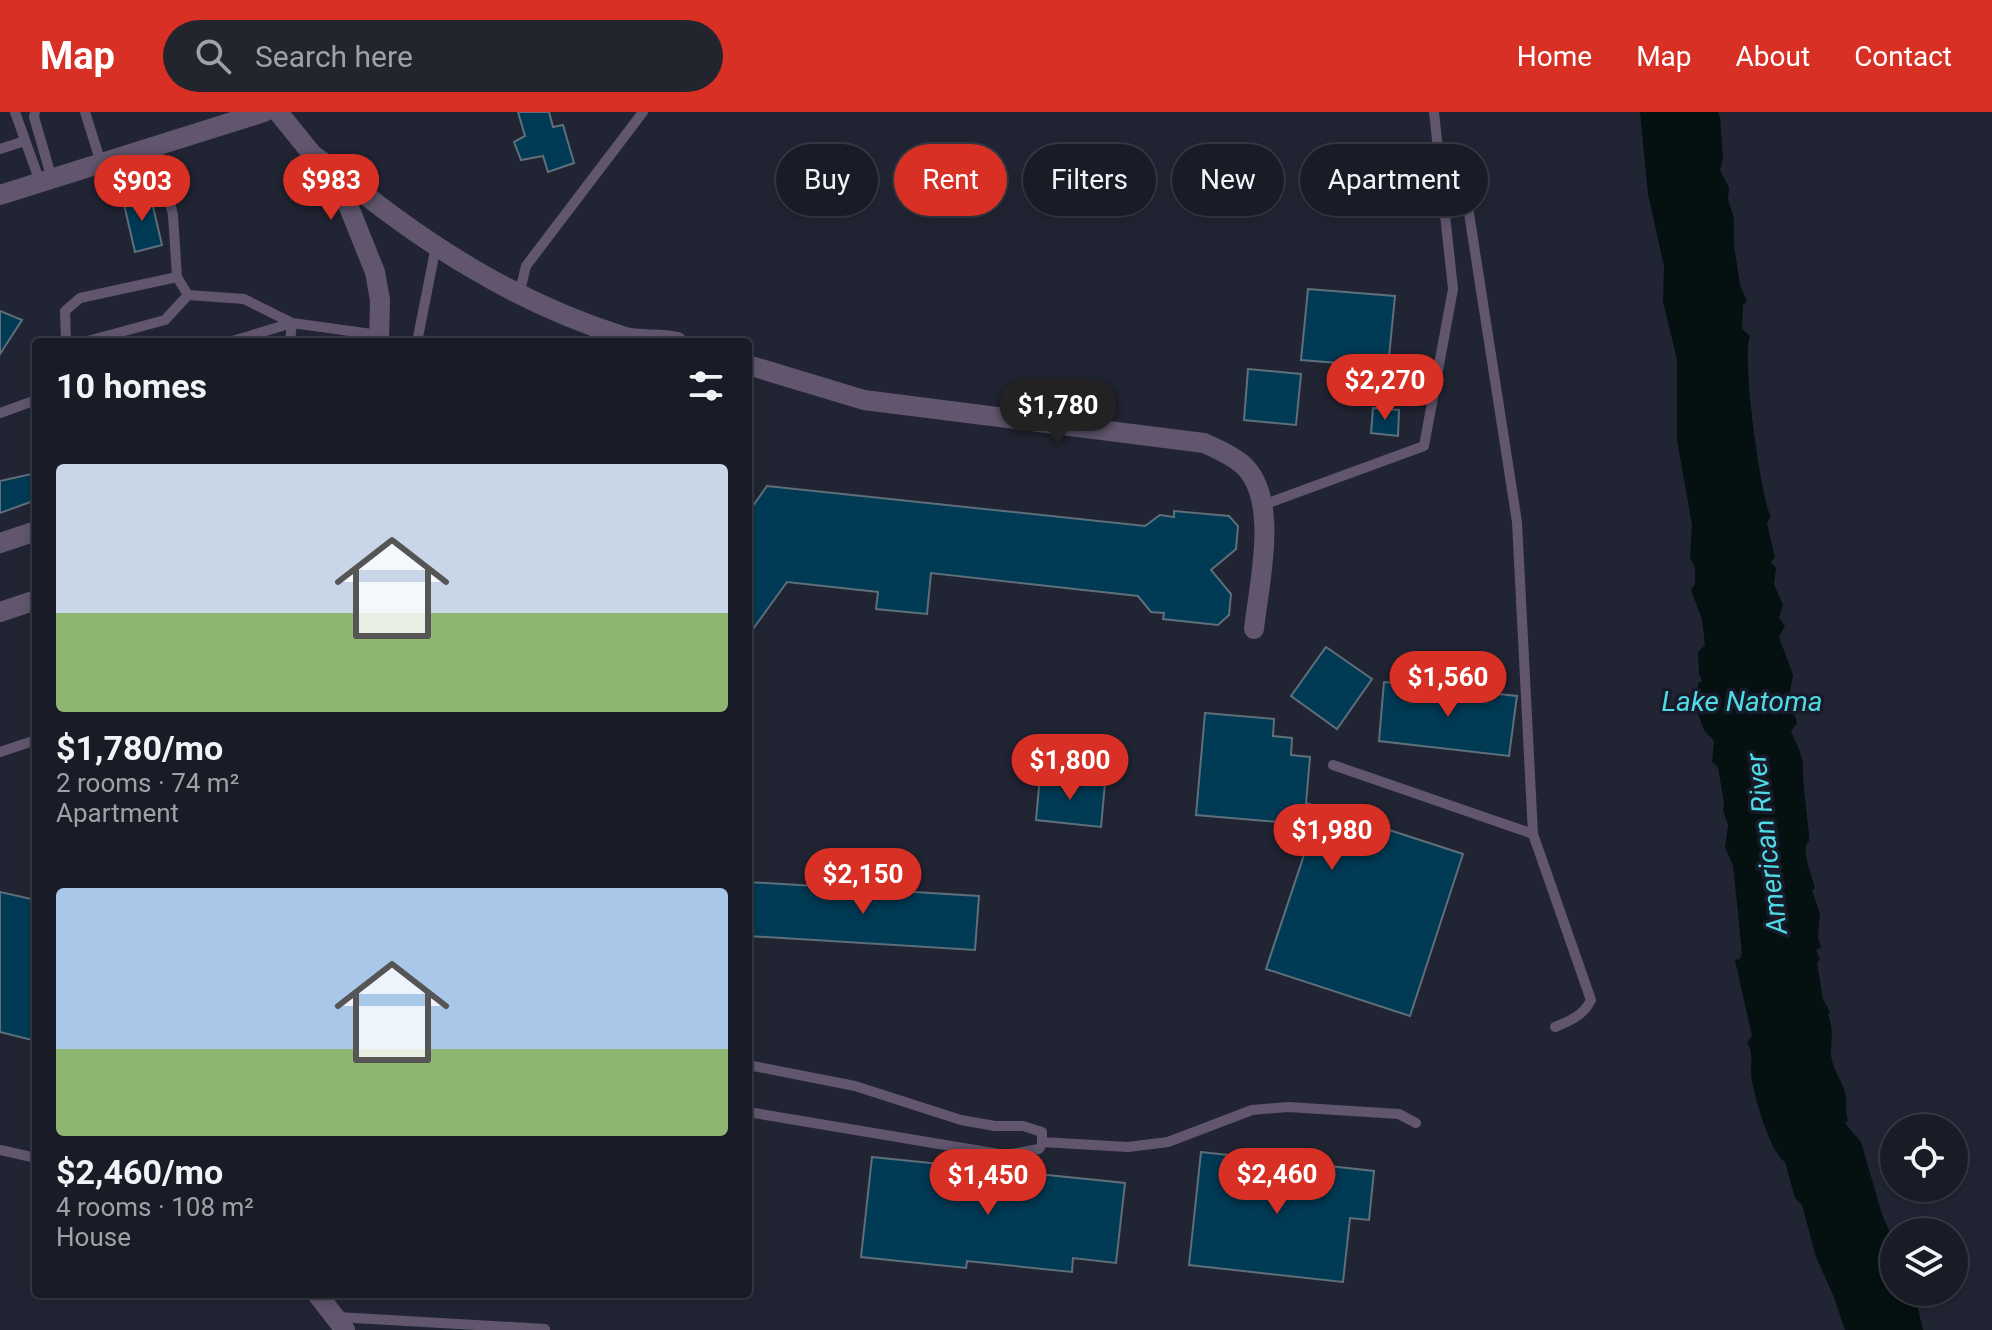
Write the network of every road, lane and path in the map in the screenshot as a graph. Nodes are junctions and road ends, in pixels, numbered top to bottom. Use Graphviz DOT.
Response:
graph roads {
  1 [pos="15,112"];
  2 [pos="35,112"];
  3 [pos="85,112"];
  4 [pos="264,112"];
  5 [pos="278,112"];
  6 [pos="643,112"];
  7 [pos="1434,112"];
  8 [pos="25,141"];
  9 [pos="1438,144"];
  10 [pos="156,146"];
  11 [pos="0,149"];
  12 [pos="101,163"];
  13 [pos="334,170"];
  14 [pos="46,181"];
  15 [pos="0,195"];
  16 [pos="1446,216"];
  17 [pos="1469,216"];
  18 [pos="436,246"];
  19 [pos="177,277"];
  20 [pos="188,295"];
  21 [pos="519,295"];
  22 [pos="292,323"];
  23 [pos="66,338"];
  24 [pos="99,338"];
  25 [pos="242,338"];
  26 [pos="290,338"];
  27 [pos="379,338"];
  28 [pos="418,338"];
  29 [pos="620,338"];
  30 [pos="752,366"];
  31 [pos="32,401"];
  32 [pos="0,413"];
  33 [pos="1263,505"];
  34 [pos="32,532"];
  35 [pos="0,543"];
  36 [pos="32,601"];
  37 [pos="0,612"];
  38 [pos="1254,629"];
  39 [pos="32,741"];
  40 [pos="0,752"];
  41 [pos="1333,765"];
  42 [pos="1533,834"];
  43 [pos="1555,1027"];
  44 [pos="752,1066"];
  45 [pos="752,1113"];
  46 [pos="1416,1123"];
  47 [pos="1042,1142"];
  48 [pos="0,1150"];
  49 [pos="32,1157"];
  50 [pos="320,1298"];
  51 [pos="340,1324"];
  52 [pos="545,1329"];
  1 -- 8 [label="lane"];
  2 -- 14 [label="lane"];
  3 -- 12 [label="lane"];
  4 -- 10 [label="street"];
  5 -- 13 [label="street"];
  6 -- 21 [label="lane"];
  7 -- 9 [label="lane"];
  8 -- 11 [label="lane"];
  8 -- 14 [label="lane"];
  10 -- 12 [label="street"];
  10 -- 19 [label="lane"];
  12 -- 14 [label="street"];
  13 -- 18 [label="street"];
  13 -- 27 [label="street"];
  14 -- 15 [label="street"];
  16 -- 33 [label="lane"];
  17 -- 42 [label="lane"];
  18 -- 21 [label="street"];
  18 -- 28 [label="lane"];
  19 -- 20 [label="lane"];
  19 -- 23 [label="lane"];
  20 -- 22 [label="lane"];
  20 -- 24 [label="lane"];
  21 -- 29 [label="street"];
  22 -- 25 [label="lane"];
  22 -- 26 [label="lane"];
  22 -- 27 [label="lane"];
  30 -- 33 [label="street"];
  31 -- 32 [label="lane"];
  33 -- 38 [label="street"];
  34 -- 35 [label="street"];
  36 -- 37 [label="street"];
  39 -- 40 [label="lane"];
  41 -- 42 [label="lane"];
  42 -- 43 [label="lane"];
  44 -- 47 [label="lane"];
  45 -- 47 [label="lane"];
  46 -- 47 [label="lane"];
  48 -- 49 [label="lane"];
  50 -- 51 [label="street"];
  51 -- 52 [label="lane"];
}
